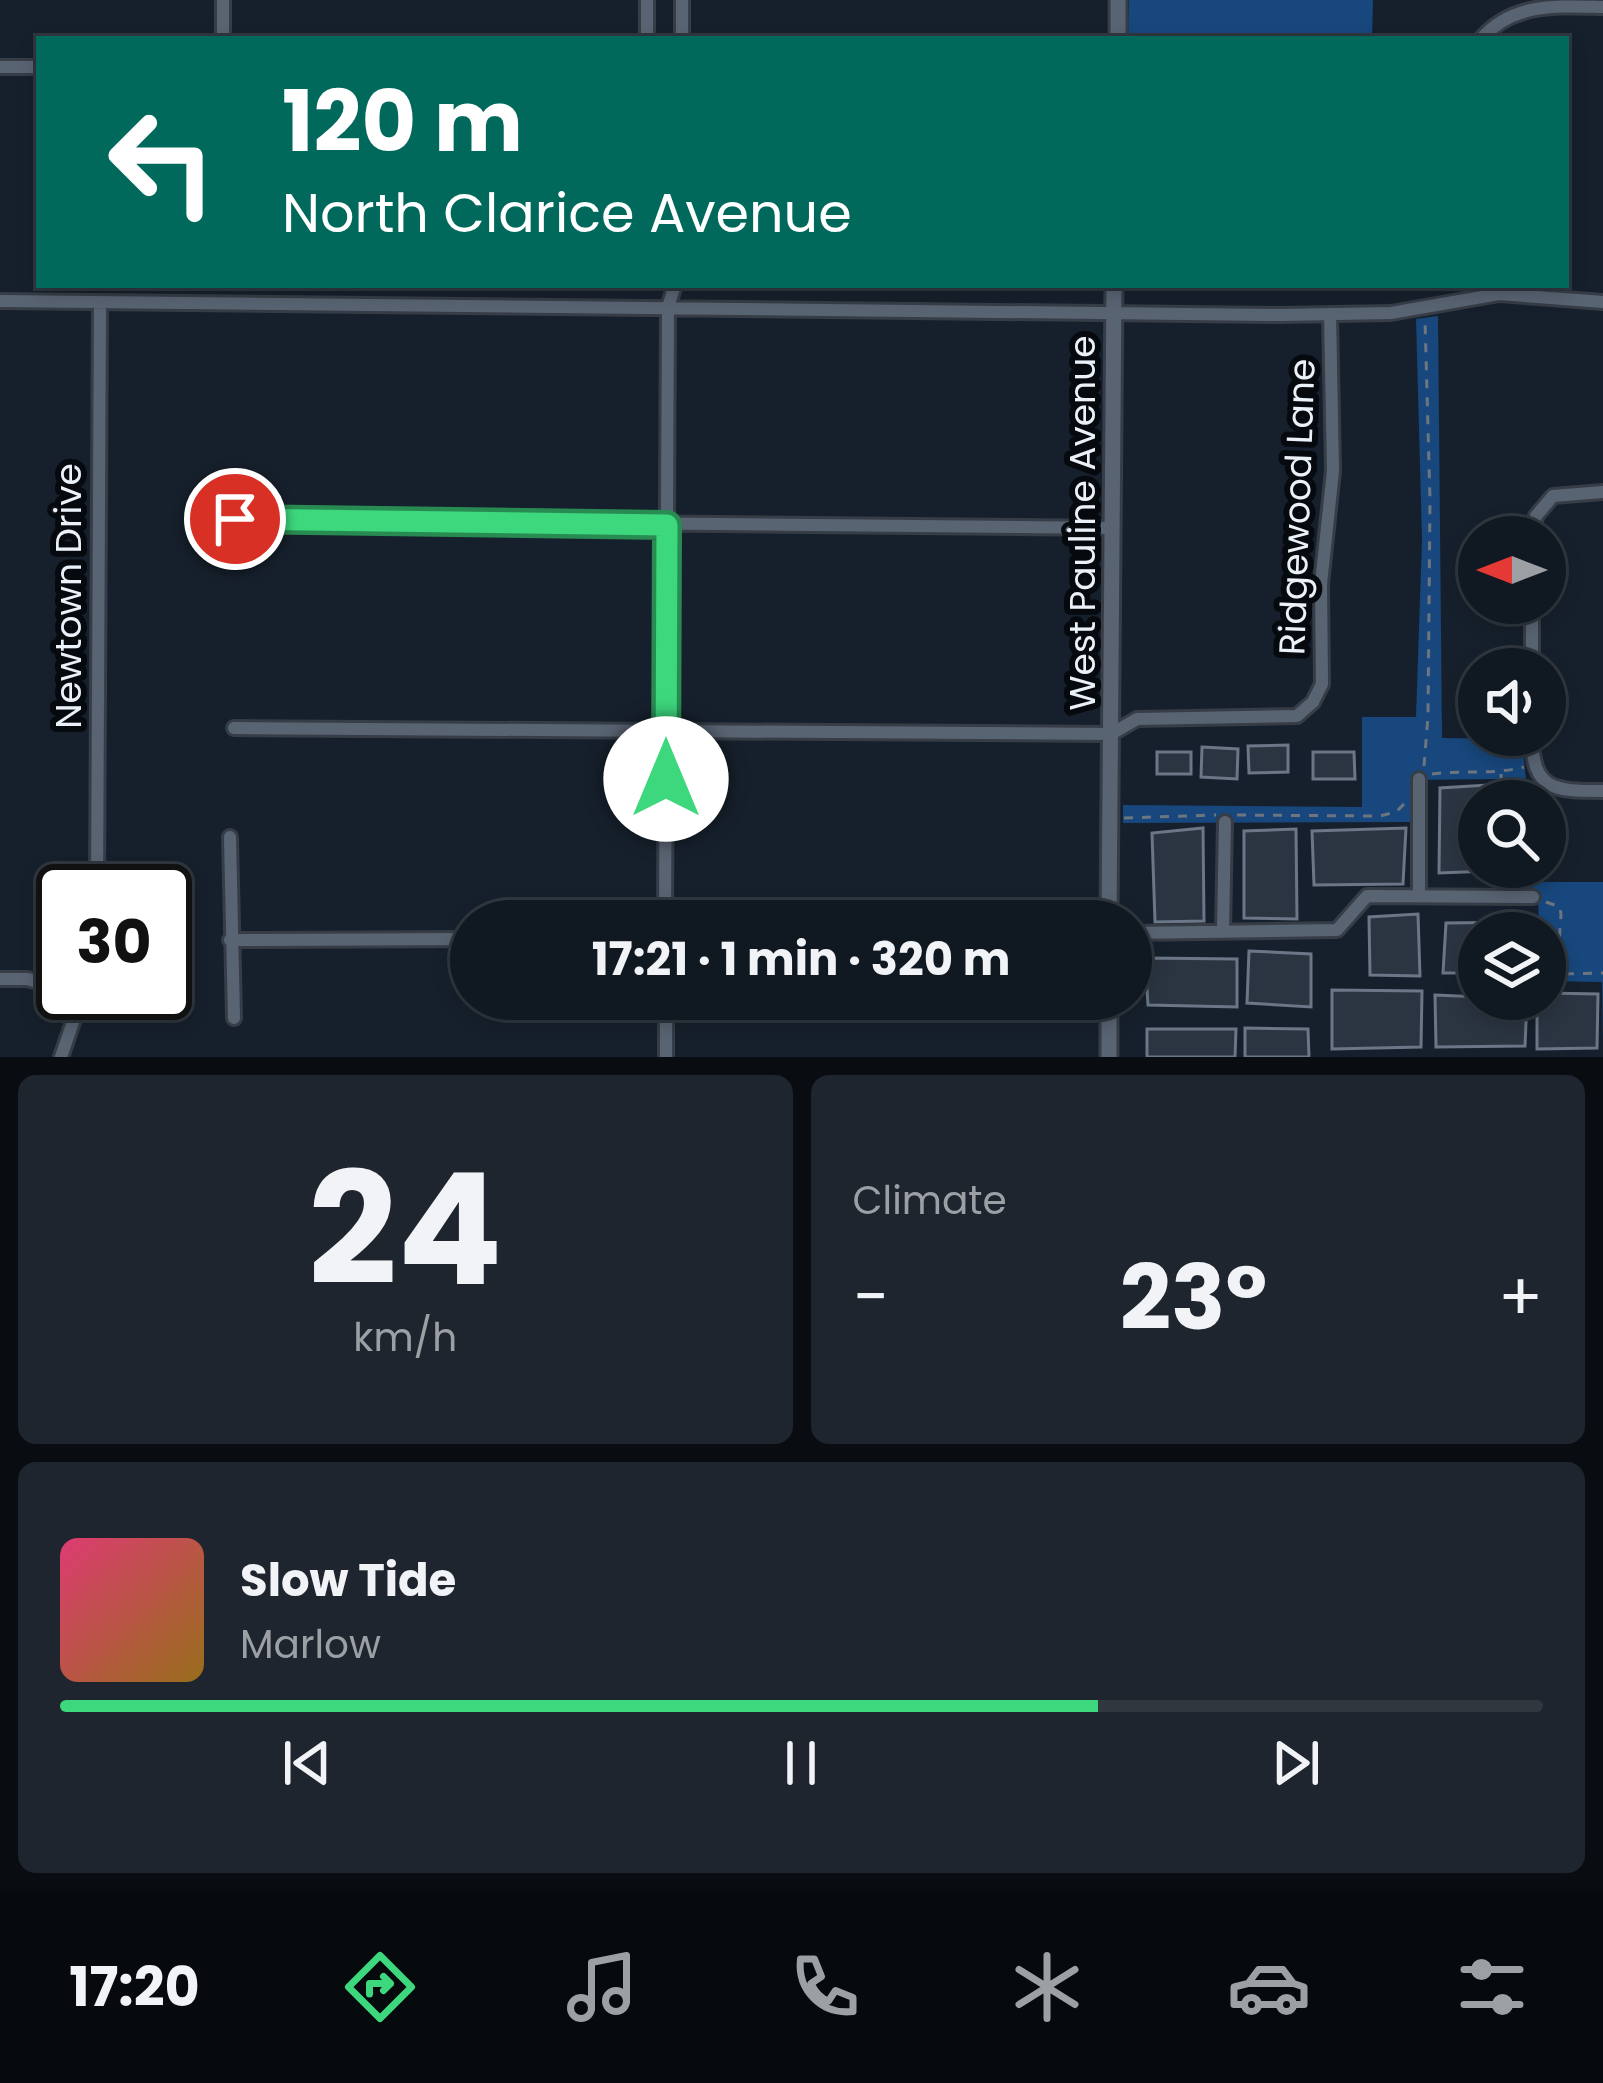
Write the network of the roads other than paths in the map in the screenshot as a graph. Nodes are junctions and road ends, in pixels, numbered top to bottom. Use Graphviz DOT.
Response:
graph roads {
  1 [pos="223,0"];
  2 [pos="647,0"];
  3 [pos="682,0"];
  4 [pos="1118,0"];
  5 [pos="1603,7"];
  6 [pos="223,36"];
  7 [pos="647,36"];
  8 [pos="682,36"];
  9 [pos="1118,36"];
  10 [pos="1484,36"];
  11 [pos="0,67"];
  12 [pos="36,67"];
  13 [pos="223,288"];
  14 [pos="659,288"];
  15 [pos="674,288"];
  16 [pos="1114,288"];
  17 [pos="1465,292"];
  18 [pos="0,301"];
  19 [pos="100,302"];
  20 [pos="1603,302"];
  21 [pos="223,303"];
  22 [pos="668,307"];
  23 [pos="1114,311"];
  24 [pos="1330,314"];
  25 [pos="1603,492"];
  26 [pos="1536,516"];
  27 [pos="235,519"];
  28 [pos="667,525"];
  29 [pos="1112,528"];
  30 [pos="234,728"];
  31 [pos="666,732"];
  32 [pos="1111,734"];
  33 [pos="1533,756"];
  34 [pos="1419,779"];
  35 [pos="1603,791"];
  36 [pos="1225,822"];
  37 [pos="230,837"];
  38 [pos="97,864"];
  39 [pos="1419,896"];
  40 [pos="1533,897"];
  41 [pos="665,900"];
  42 [pos="1109,900"];
  43 [pos="1223,931"];
  44 [pos="1152,933"];
  45 [pos="450,939"];
  46 [pos="230,940"];
  47 [pos="0,979"];
  48 [pos="36,982"];
  49 [pos="234,1018"];
  50 [pos="69,1020"];
  51 [pos="666,1020"];
  52 [pos="1109,1020"];
  53 [pos="61,1057"];
  54 [pos="666,1057"];
  55 [pos="1109,1057"];
  1 -- 6 [label="street"];
  2 -- 7 [label="street"];
  3 -- 8 [label="street"];
  4 -- 9 [label="street"];
  5 -- 10 [label="street"];
  11 -- 12 [label="street"];
  13 -- 21 [label="street"];
  14 -- 22 [label="street"];
  15 -- 22 [label="street"];
  16 -- 23 [label="street, West Pauline Avenue"];
  17 -- 20 [label="street"];
  17 -- 24 [label="street"];
  18 -- 19 [label="street"];
  19 -- 21 [label="street"];
  19 -- 38 [label="street, Newtown Drive"];
  21 -- 22 [label="street"];
  22 -- 23 [label="street"];
  22 -- 28 [label="street"];
  23 -- 24 [label="street"];
  23 -- 29 [label="street, West Pauline Avenue"];
  24 -- 32 [label="street, Ridgewood Lane"];
  25 -- 26 [label="street"];
  27 -- 28 [label="street"];
  28 -- 29 [label="street"];
  28 -- 31 [label="street"];
  29 -- 32 [label="street, West Pauline Avenue"];
  30 -- 31 [label="street"];
  31 -- 32 [label="street"];
  31 -- 41 [label="street"];
  32 -- 42 [label="street, West Pauline Avenue"];
  33 -- 35 [label="street"];
  34 -- 39 [label="street"];
  36 -- 43 [label="street"];
  37 -- 46 [label="street"];
  39 -- 40 [label="street"];
  39 -- 43 [label="street"];
  43 -- 44 [label="street"];
  45 -- 46 [label="street"];
  46 -- 49 [label="street"];
  47 -- 48 [label="street"];
  50 -- 53 [label="street"];
  51 -- 54 [label="street"];
  52 -- 55 [label="street"];
}
